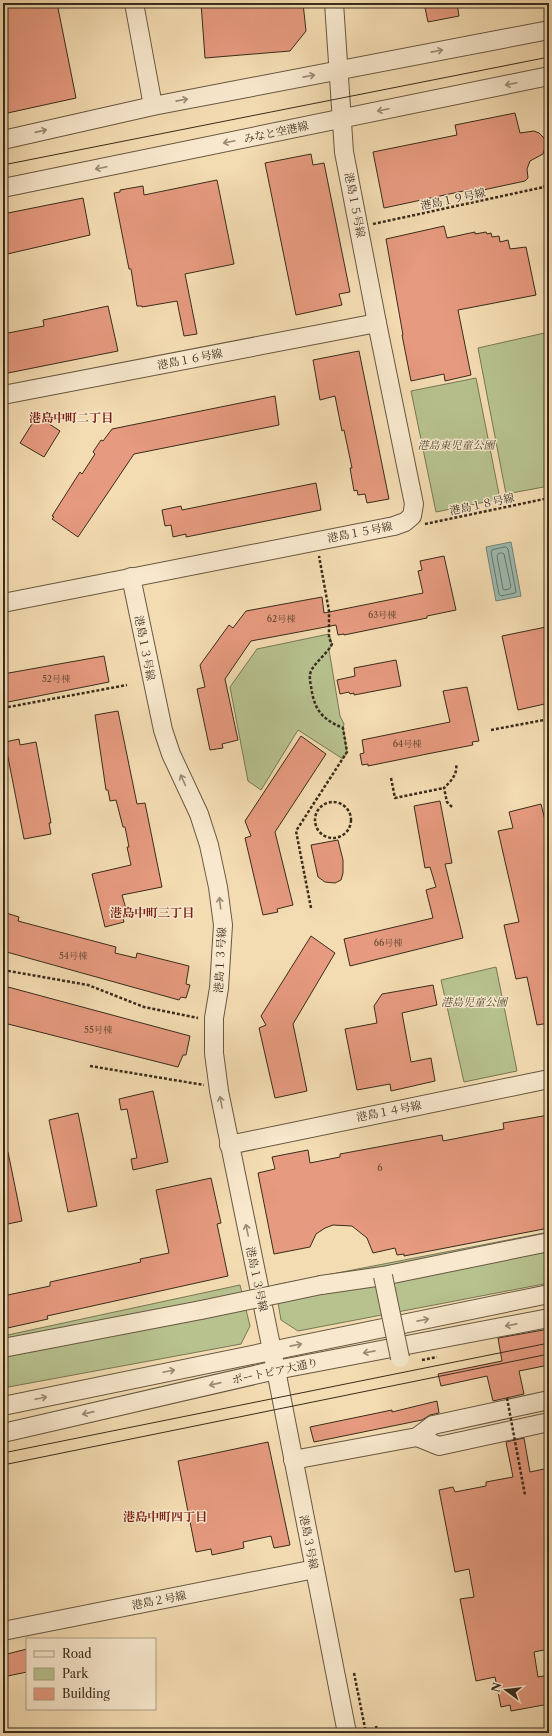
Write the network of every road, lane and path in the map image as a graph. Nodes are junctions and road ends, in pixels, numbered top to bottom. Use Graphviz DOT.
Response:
graph roads {
  1 [pos="134,3"];
  2 [pos="334,3"];
  3 [pos="549,30"];
  4 [pos="340,70"];
  5 [pos="549,76"];
  6 [pos="153,106"];
  7 [pos="343,118"];
  8 [pos="3,140"];
  9 [pos="549,178"];
  10 [pos="544,187"];
  11 [pos="3,188"];
  12 [pos="549,190"];
  13 [pos="359,228"];
  14 [pos="376,323"];
  15 [pos="3,395"];
  16 [pos="549,498"];
  17 [pos="418,525"];
  18 [pos="316,541"];
  19 [pos="131,577"];
  20 [pos="3,603"];
  21 [pos="128,685"];
  22 [pos="3,708"];
  23 [pos="549,719"];
  24 [pos="492,730"];
  25 [pos="456,764"];
  26 [pos="391,778"];
  27 [pos="444,788"];
  28 [pos="452,807"];
  29 [pos="351,822"];
  30 [pos="312,908"];
  31 [pos="3,970"];
  32 [pos="202,1019"];
  33 [pos="90,1066"];
  34 [pos="549,1079"];
  35 [pos="207,1086"];
  36 [pos="229,1145"];
  37 [pos="549,1242"];
  38 [pos="383,1276"];
  39 [pos="549,1294"];
  40 [pos="549,1318"];
  41 [pos="3,1348"];
  42 [pos="272,1350"];
  43 [pos="400,1358"];
  44 [pos="276,1370"];
  45 [pos="507,1398"];
  46 [pos="549,1400"];
  47 [pos="3,1406"];
  48 [pos="549,1422"];
  49 [pos="3,1433"];
  50 [pos="417,1437"];
  51 [pos="293,1460"];
  52 [pos="525,1495"];
  53 [pos="315,1569"];
  54 [pos="3,1631"];
  55 [pos="354,1673"];
  56 [pos="376,1726"];
  57 [pos="347,1733"];
  58 [pos="366,1733"];
  59 [pos="377,1733"];
  1 -- 6 [label="street"];
  2 -- 4 [label="street, 港島１５号線"];
  4 -- 3 [label="street, one-way"];
  6 -- 4 [label="street, one-way"];
  4 -- 7 [label="street, 港島１５号線"];
  5 -- 7 [label="street, みなと空港線, one-way"];
  8 -- 6 [label="street, one-way"];
  7 -- 11 [label="street, みなと空港線, one-way"];
  7 -- 13 [label="street, 港島１５号線"];
  9 -- 10 [label="path"];
  10 -- 12 [label="path"];
  10 -- 13 [label="path, 港島１９号線"];
  13 -- 14 [label="street, 港島１５号線"];
  14 -- 15 [label="street, 港島１６号線"];
  14 -- 18 [label="street, 港島１５号線"];
  16 -- 17 [label="path, 港島１８号線"];
  18 -- 19 [label="street, 港島１５号線"];
  18 -- 30 [label="path"];
  19 -- 20 [label="street, 港島１５号線"];
  36 -- 19 [label="street, 港島１３号線, one-way"];
  21 -- 22 [label="path"];
  23 -- 24 [label="path"];
  25 -- 27 [label="path"];
  26 -- 27 [label="path"];
  27 -- 28 [label="path"];
  29 -- 29 [label="path"];
  31 -- 32 [label="path"];
  33 -- 35 [label="path"];
  34 -- 36 [label="street, 港島１４号線"];
  42 -- 36 [label="street, 港島１３号線, one-way"];
  37 -- 38 [label="street"];
  38 -- 41 [label="street, bridge"];
  38 -- 43 [label="street, bridge"];
  42 -- 39 [label="street, ポートピア大通り, one-way"];
  40 -- 44 [label="street, ポートピア大通り, one-way"];
  42 -- 44 [label="street, 港島３号線"];
  47 -- 42 [label="street, ポートピア大通り, one-way"];
  44 -- 49 [label="street, ポートピア大通り, one-way"];
  44 -- 51 [label="street, 港島３号線"];
  45 -- 52 [label="path, bridge"];
  46 -- 50 [label="street"];
  48 -- 50 [label="street"];
  50 -- 51 [label="street"];
  51 -- 53 [label="street, 港島３号線"];
  53 -- 54 [label="street, 港島２号線"];
  53 -- 57 [label="street, 港島３号線"];
  55 -- 58 [label="path"];
  56 -- 59 [label="path"];
}
